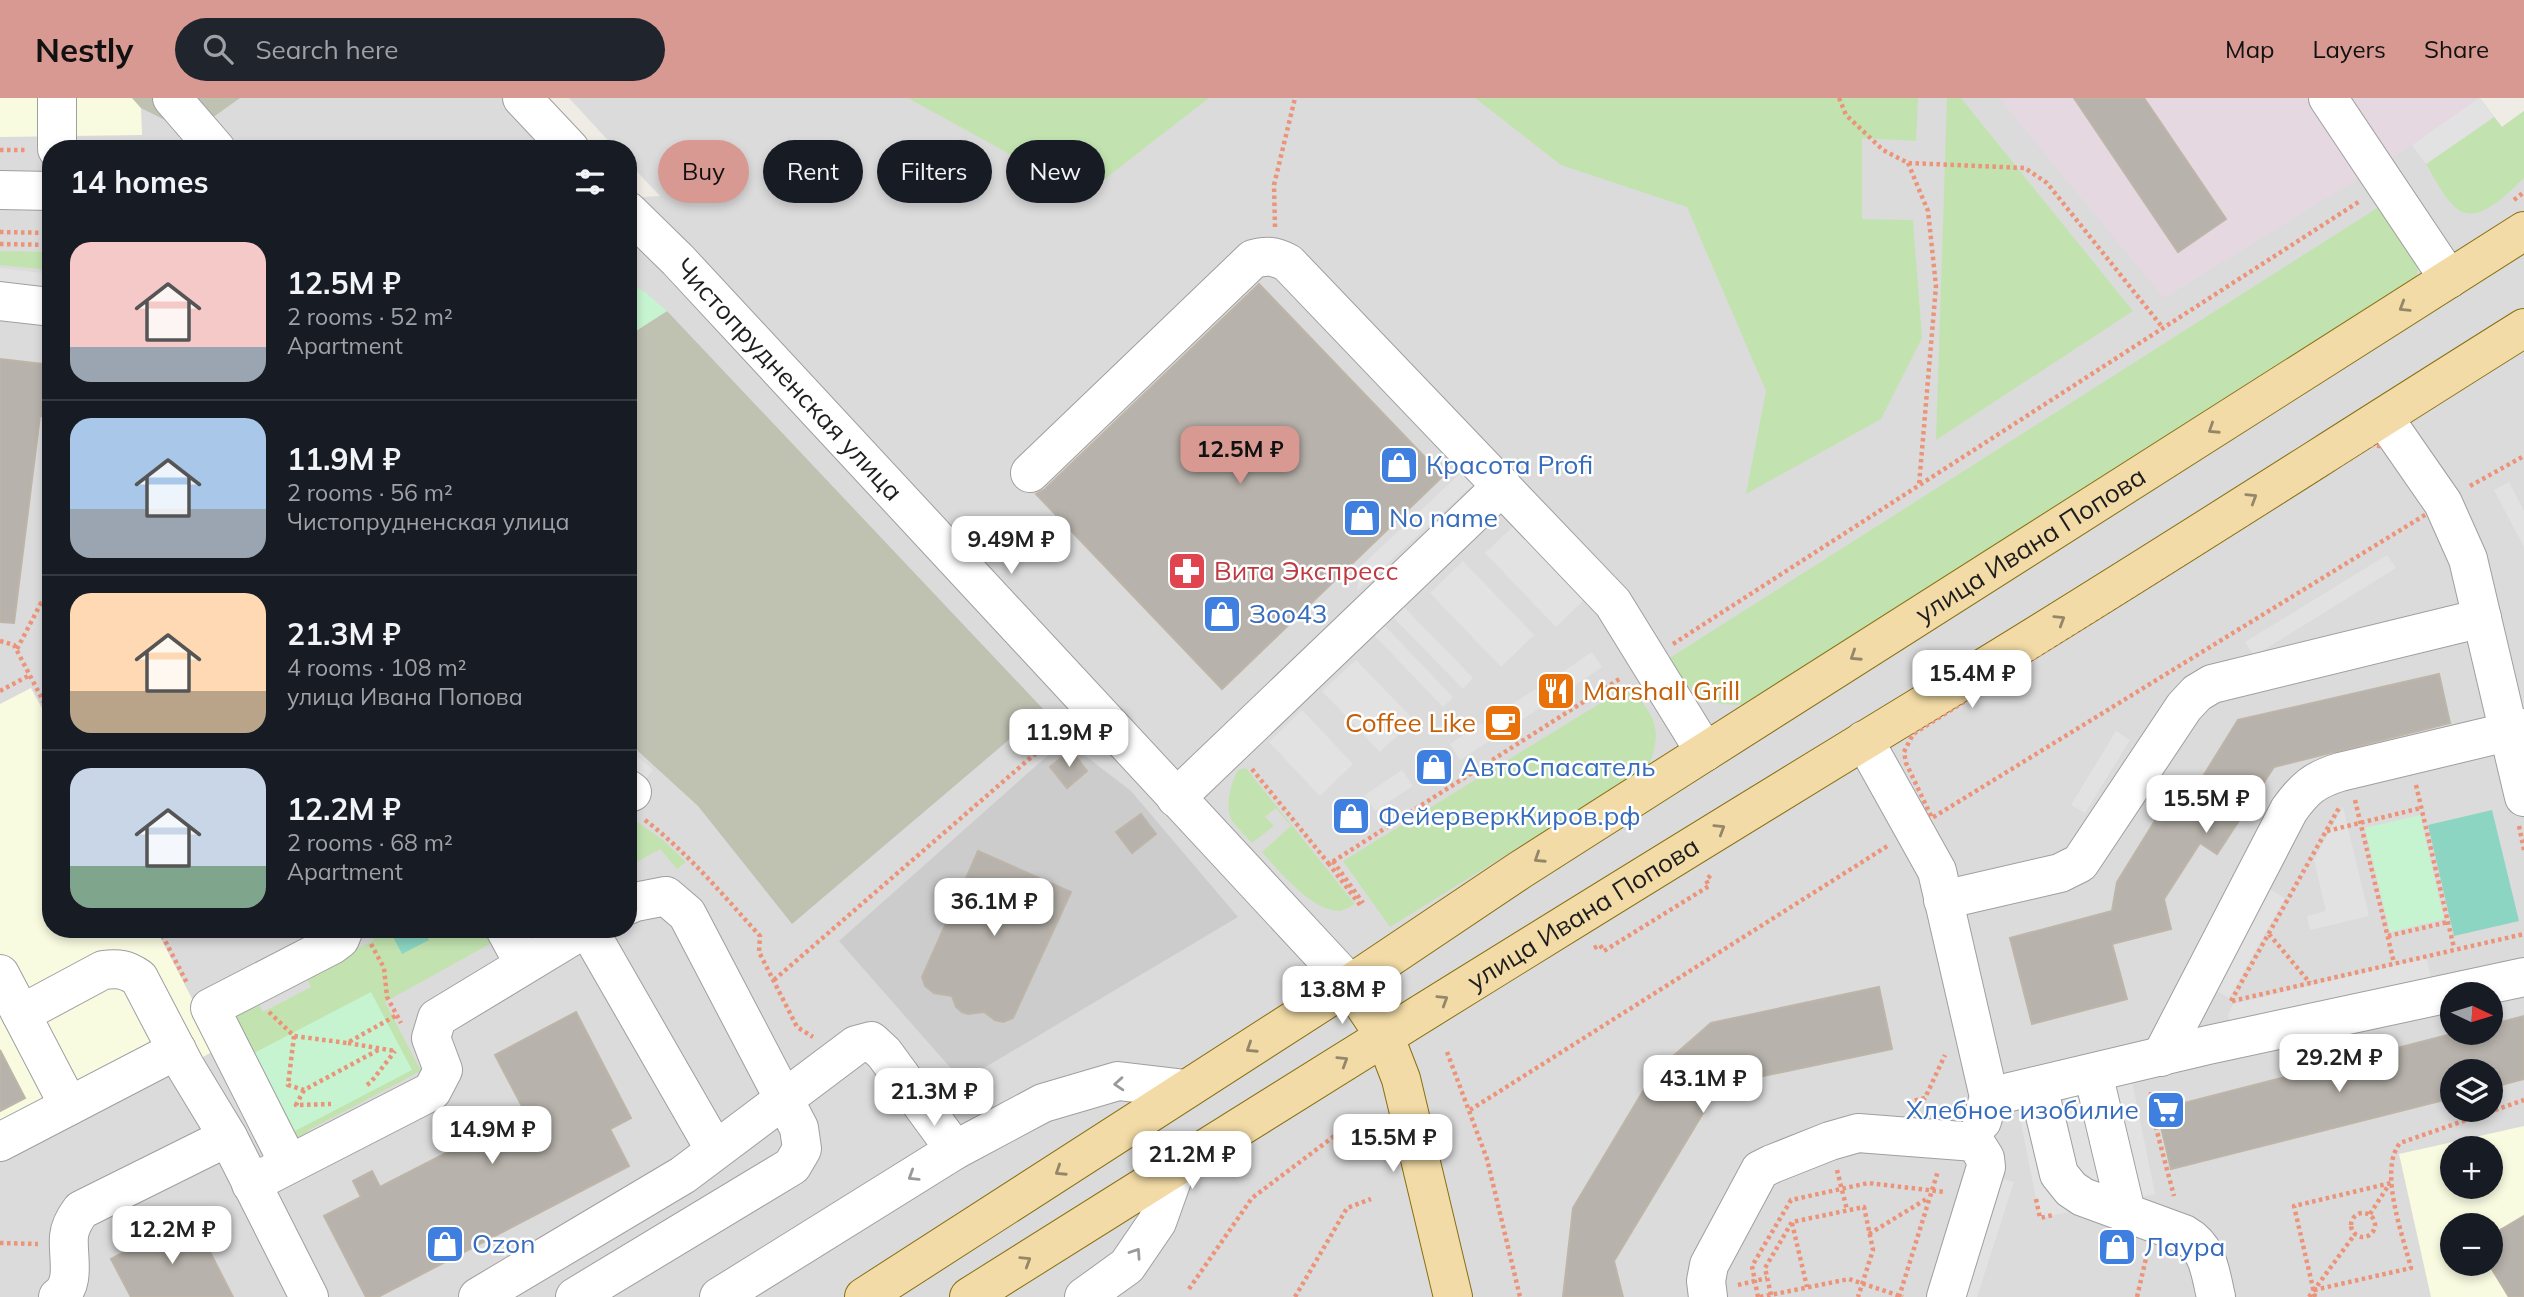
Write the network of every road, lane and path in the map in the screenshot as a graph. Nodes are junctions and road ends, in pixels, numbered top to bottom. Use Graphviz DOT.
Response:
graph roads {
  1 [pos="57,98"];
  2 [pos="172,98"];
  3 [pos="522,98"];
  4 [pos="1295,98"];
  5 [pos="1839,98"];
  6 [pos="2328,98"];
  7 [pos="57,140"];
  8 [pos="208,140"];
  9 [pos="561,140"];
  10 [pos="1908,163"];
  11 [pos="42,187"];
  12 [pos="0,190"];
  13 [pos="2524,192"];
  14 [pos="2361,200"];
  15 [pos="2515,219"];
  16 [pos="637,220"];
  17 [pos="0,232"];
  18 [pos="42,233"];
  19 [pos="0,244"];
  20 [pos="42,245"];
  21 [pos="1275,256"];
  22 [pos="2449,279"];
  23 [pos="0,301"];
  24 [pos="42,306"];
  25 [pos="2163,328"];
  26 [pos="2524,328"];
  27 [pos="2384,418"];
  28 [pos="2524,456"];
  29 [pos="1030,473"];
  30 [pos="1919,485"];
  31 [pos="1502,486"];
  32 [pos="2459,492"];
  33 [pos="42,603"];
  34 [pos="2482,618"];
  35 [pos="0,641"];
  36 [pos="17,649"];
  37 [pos="1664,650"];
  38 [pos="1626,674"];
  39 [pos="30,675"];
  40 [pos="0,691"];
  41 [pos="42,698"];
  42 [pos="2516,730"];
  43 [pos="1058,734"];
  44 [pos="1864,740"];
  45 [pos="1233,744"];
  46 [pos="1704,752"];
  47 [pos="2350,777"];
  48 [pos="2416,783"];
  49 [pos="1176,798"];
  50 [pos="637,803"];
  51 [pos="2421,808"];
  52 [pos="2521,810"];
  53 [pos="2361,823"];
  54 [pos="2326,831"];
  55 [pos="1893,843"];
  56 [pos="2524,850"];
  57 [pos="1331,862"];
  58 [pos="1943,900"];
  59 [pos="637,903"];
  60 [pos="1361,904"];
  61 [pos="2448,922"];
  62 [pos="2269,934"];
  63 [pos="2524,934"];
  64 [pos="2388,936"];
  65 [pos="164,938"];
  66 [pos="343,938"];
  67 [pos="359,938"];
  68 [pos="510,938"];
  69 [pos="570,938"];
  70 [pos="591,938"];
  71 [pos="2454,948"];
  72 [pos="2394,963"];
  73 [pos="524,964"];
  74 [pos="0,974"];
  75 [pos="2524,977"];
  76 [pos="774,980"];
  77 [pos="2310,983"];
  78 [pos="1350,984"];
  79 [pos="2231,1001"];
  80 [pos="210,1008"];
  81 [pos="267,1010"];
  82 [pos="21,1014"];
  83 [pos="397,1015"];
  84 [pos="402,1025"];
  85 [pos="1384,1035"];
  86 [pos="294,1037"];
  87 [pos="347,1043"];
  88 [pos="2208,1045"];
  89 [pos="380,1049"];
  90 [pos="177,1050"];
  91 [pos="395,1051"];
  92 [pos="1447,1052"];
  93 [pos="1947,1052"];
  94 [pos="842,1056"];
  95 [pos="2160,1069"];
  96 [pos="2093,1073"];
  97 [pos="435,1086"];
  98 [pos="2038,1086"];
  99 [pos="361,1088"];
  100 [pos="1186,1089"];
  101 [pos="304,1090"];
  102 [pos="1989,1097"];
  103 [pos="341,1099"];
  104 [pos="783,1100"];
  105 [pos="2524,1100"];
  106 [pos="1902,1103"];
  107 [pos="69,1106"];
  108 [pos="1470,1110"];
  109 [pos="1349,1125"];
  110 [pos="228,1138"];
  111 [pos="1961,1141"];
  112 [pos="0,1142"];
  113 [pos="715,1150"];
  114 [pos="955,1150"];
  115 [pos="289,1164"];
  116 [pos="1177,1166"];
  117 [pos="2391,1183"];
  118 [pos="251,1185"];
  119 [pos="1932,1190"];
  120 [pos="1978,1195"];
  121 [pos="1929,1198"];
  122 [pos="1371,1199"];
  123 [pos="2370,1214"];
  124 [pos="1792,1222"];
  125 [pos="2155,1223"];
  126 [pos="1870,1234"];
  127 [pos="2355,1234"];
  128 [pos="1862,1283"];
  129 [pos="1807,1287"];
  130 [pos="1189,1289"];
  131 [pos="2314,1290"];
  132 [pos="1771,1295"];
  133 [pos="58,1297"];
  134 [pos="309,1297"];
  135 [pos="478,1297"];
  136 [pos="575,1297"];
  137 [pos="719,1297"];
  138 [pos="864,1297"];
  139 [pos="968,1297"];
  140 [pos="1084,1297"];
  141 [pos="1295,1297"];
  142 [pos="1453,1297"];
  143 [pos="1520,1297"];
  144 [pos="1707,1297"];
  145 [pos="1759,1297"];
  146 [pos="1858,1297"];
  147 [pos="1901,1297"];
  148 [pos="1945,1297"];
  149 [pos="2137,1297"];
  150 [pos="2217,1297"];
  151 [pos="2309,1297"];
  152 [pos="2315,1297"];
  1 -- 7 [label="street"];
  2 -- 8 [label="street"];
  3 -- 9 [label="street"];
  4 -- 21 [label="path"];
  5 -- 10 [label="path"];
  6 -- 22 [label="street"];
  10 -- 25 [label="path"];
  10 -- 30 [label="path"];
  11 -- 12 [label="street"];
  13 -- 15 [label="path"];
  14 -- 25 [label="path"];
  15 -- 22 [label="main road, улица Ивана Попова"];
  16 -- 49 [label="street, Чистопрудненская улица"];
  17 -- 18 [label="path"];
  19 -- 20 [label="path"];
  21 -- 29 [label="street"];
  21 -- 31 [label="street"];
  22 -- 46 [label="main road, улица Ивана Попова, one-way"];
  23 -- 24 [label="street"];
  25 -- 30 [label="path"];
  26 -- 27 [label="main road, улица Ивана Попова"];
  27 -- 34 [label="street"];
  44 -- 27 [label="main road, улица Ивана Попова, one-way"];
  28 -- 32 [label="path"];
  30 -- 37 [label="path"];
  31 -- 45 [label="street"];
  31 -- 46 [label="street"];
  33 -- 36 [label="path"];
  34 -- 42 [label="street"];
  34 -- 58 [label="street"];
  35 -- 36 [label="path"];
  36 -- 39 [label="path"];
  38 -- 57 [label="path"];
  39 -- 40 [label="path"];
  39 -- 41 [label="path"];
  42 -- 47 [label="street"];
  42 -- 52 [label="street"];
  43 -- 76 [label="path"];
  44 -- 58 [label="street"];
  85 -- 44 [label="main road, улица Ивана Попова, one-way"];
  45 -- 49 [label="street"];
  45 -- 57 [label="path"];
  46 -- 78 [label="main road, улица Ивана Попова, one-way"];
  47 -- 53 [label="path"];
  47 -- 54 [label="path"];
  47 -- 95 [label="street"];
  48 -- 51 [label="path"];
  49 -- 78 [label="street, Чистопрудненская улица"];
  50 -- 76 [label="path"];
  51 -- 53 [label="path"];
  51 -- 61 [label="path"];
  52 -- 56 [label="path"];
  53 -- 54 [label="path"];
  53 -- 64 [label="path"];
  54 -- 62 [label="path"];
  55 -- 108 [label="path"];
  57 -- 60 [label="path"];
  58 -- 102 [label="street"];
  59 -- 104 [label="street"];
  61 -- 64 [label="path"];
  61 -- 71 [label="path"];
  62 -- 77 [label="path"];
  62 -- 79 [label="path"];
  63 -- 71 [label="path"];
  64 -- 72 [label="path"];
  65 -- 80 [label="path"];
  66 -- 80 [label="street"];
  67 -- 83 [label="path"];
  68 -- 73 [label="street"];
  69 -- 73 [label="street"];
  70 -- 113 [label="street"];
  71 -- 72 [label="path"];
  72 -- 77 [label="path"];
  73 -- 97 [label="street"];
  74 -- 82 [label="street"];
  75 -- 88 [label="street"];
  76 -- 94 [label="path"];
  77 -- 79 [label="path"];
  78 -- 85 [label="main road, Чистопрудненская улица"];
  78 -- 100 [label="main road, улица Ивана Попова, one-way"];
  79 -- 88 [label="path"];
  80 -- 115 [label="street"];
  81 -- 86 [label="path"];
  82 -- 90 [label="street"];
  82 -- 107 [label="street"];
  83 -- 84 [label="path"];
  83 -- 87 [label="path"];
  116 -- 85 [label="main road, улица Ивана Попова, one-way"];
  85 -- 142 [label="main road, Чистопрудненская улица"];
  86 -- 87 [label="path"];
  86 -- 101 [label="path"];
  87 -- 89 [label="path"];
  88 -- 95 [label="street"];
  89 -- 91 [label="path"];
  89 -- 101 [label="path"];
  90 -- 107 [label="street"];
  90 -- 110 [label="street"];
  91 -- 97 [label="path"];
  91 -- 99 [label="path"];
  92 -- 108 [label="path"];
  93 -- 106 [label="path"];
  94 -- 104 [label="street"];
  94 -- 114 [label="street"];
  95 -- 96 [label="street"];
  95 -- 125 [label="path"];
  96 -- 98 [label="street"];
  96 -- 125 [label="street"];
  97 -- 115 [label="street"];
  98 -- 102 [label="street"];
  98 -- 125 [label="street"];
  100 -- 114 [label="street, one-way"];
  100 -- 138 [label="main road, улица Ивана Попова, one-way"];
  101 -- 103 [label="path"];
  102 -- 111 [label="street"];
  104 -- 113 [label="street"];
  104 -- 136 [label="street"];
  105 -- 117 [label="path"];
  107 -- 112 [label="street"];
  108 -- 143 [label="path"];
  109 -- 130 [label="path"];
  110 -- 118 [label="street"];
  110 -- 133 [label="street"];
  111 -- 119 [label="path"];
  111 -- 120 [label="street"];
  111 -- 144 [label="street"];
  113 -- 135 [label="street"];
  114 -- 137 [label="street, one-way"];
  115 -- 118 [label="street"];
  139 -- 116 [label="main road, улица Ивана Попова, one-way"];
  140 -- 116 [label="street, one-way"];
  117 -- 123 [label="path"];
  117 -- 131 [label="path"];
  117 -- 131 [label="path"];
  118 -- 134 [label="street"];
  119 -- 120 [label="path"];
  119 -- 121 [label="path"];
  119 -- 145 [label="path"];
  120 -- 148 [label="street"];
  121 -- 126 [label="path"];
  121 -- 147 [label="path"];
  122 -- 141 [label="path"];
  123 -- 127 [label="path"];
  123 -- 127 [label="path"];
  124 -- 126 [label="path"];
  124 -- 129 [label="path"];
  124 -- 132 [label="path"];
  125 -- 149 [label="path"];
  125 -- 150 [label="street"];
  126 -- 128 [label="path"];
  127 -- 131 [label="path"];
  128 -- 129 [label="path"];
  128 -- 146 [label="path"];
  128 -- 147 [label="path"];
  129 -- 132 [label="path"];
  131 -- 151 [label="path"];
  131 -- 152 [label="path"];
  132 -- 145 [label="path"];
}
